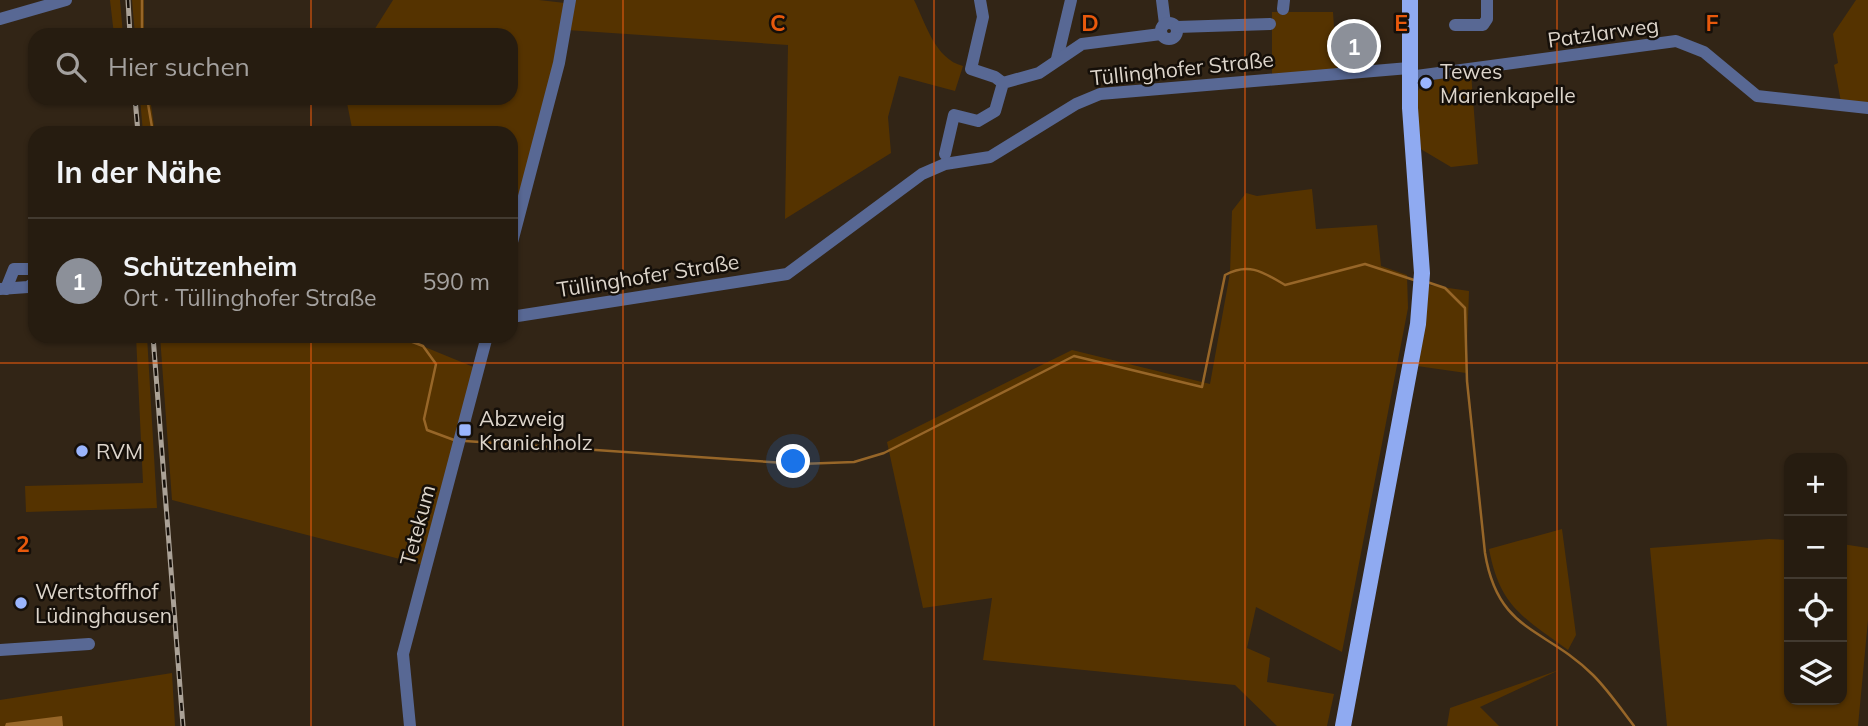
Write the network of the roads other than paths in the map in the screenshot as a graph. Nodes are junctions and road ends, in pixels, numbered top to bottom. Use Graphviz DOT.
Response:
graph roads {
  1 [pos="66,0"];
  2 [pos="569,0"];
  3 [pos="980,0"];
  4 [pos="1071,0"];
  5 [pos="1162,0"];
  6 [pos="1410,0"];
  7 [pos="1487,0"];
  8 [pos="24,6"];
  9 [pos="0,19"];
  10 [pos="1270,24"];
  11 [pos="1455,24"];
  12 [pos="1168,28"];
  13 [pos="1063,33"];
  14 [pos="1082,44"];
  15 [pos="1057,60"];
  16 [pos="1409,73"];
  17 [pos="1003,83"];
  18 [pos="1868,108"];
  19 [pos="945,154"];
  20 [pos="518,219"];
  21 [pos="28,269"];
  22 [pos="28,287"];
  23 [pos="3,289"];
  24 [pos="518,316"];
  25 [pos="485,343"];
  26 [pos="89,644"];
  27 [pos="0,650"];
  28 [pos="410,726"];
  29 [pos="1343,726"];
  1 -- 8 [label="street"];
  2 -- 20 [label="street"];
  3 -- 17 [label="street"];
  4 -- 13 [label="street"];
  5 -- 12 [label="street"];
  6 -- 16 [label="main road"];
  7 -- 11 [label="street"];
  8 -- 9 [label="street"];
  10 -- 12 [label="street"];
  12 -- 14 [label="street"];
  13 -- 14 [label="street"];
  13 -- 15 [label="street"];
  14 -- 15 [label="street"];
  15 -- 17 [label="street"];
  16 -- 18 [label="street, Patzlarweg"];
  16 -- 24 [label="street, Tüllinghofer Straße"];
  16 -- 29 [label="main road"];
  17 -- 19 [label="street"];
  21 -- 23 [label="street"];
  22 -- 23 [label="street"];
  25 -- 28 [label="street, Tetekum"];
  26 -- 27 [label="street"];
}
